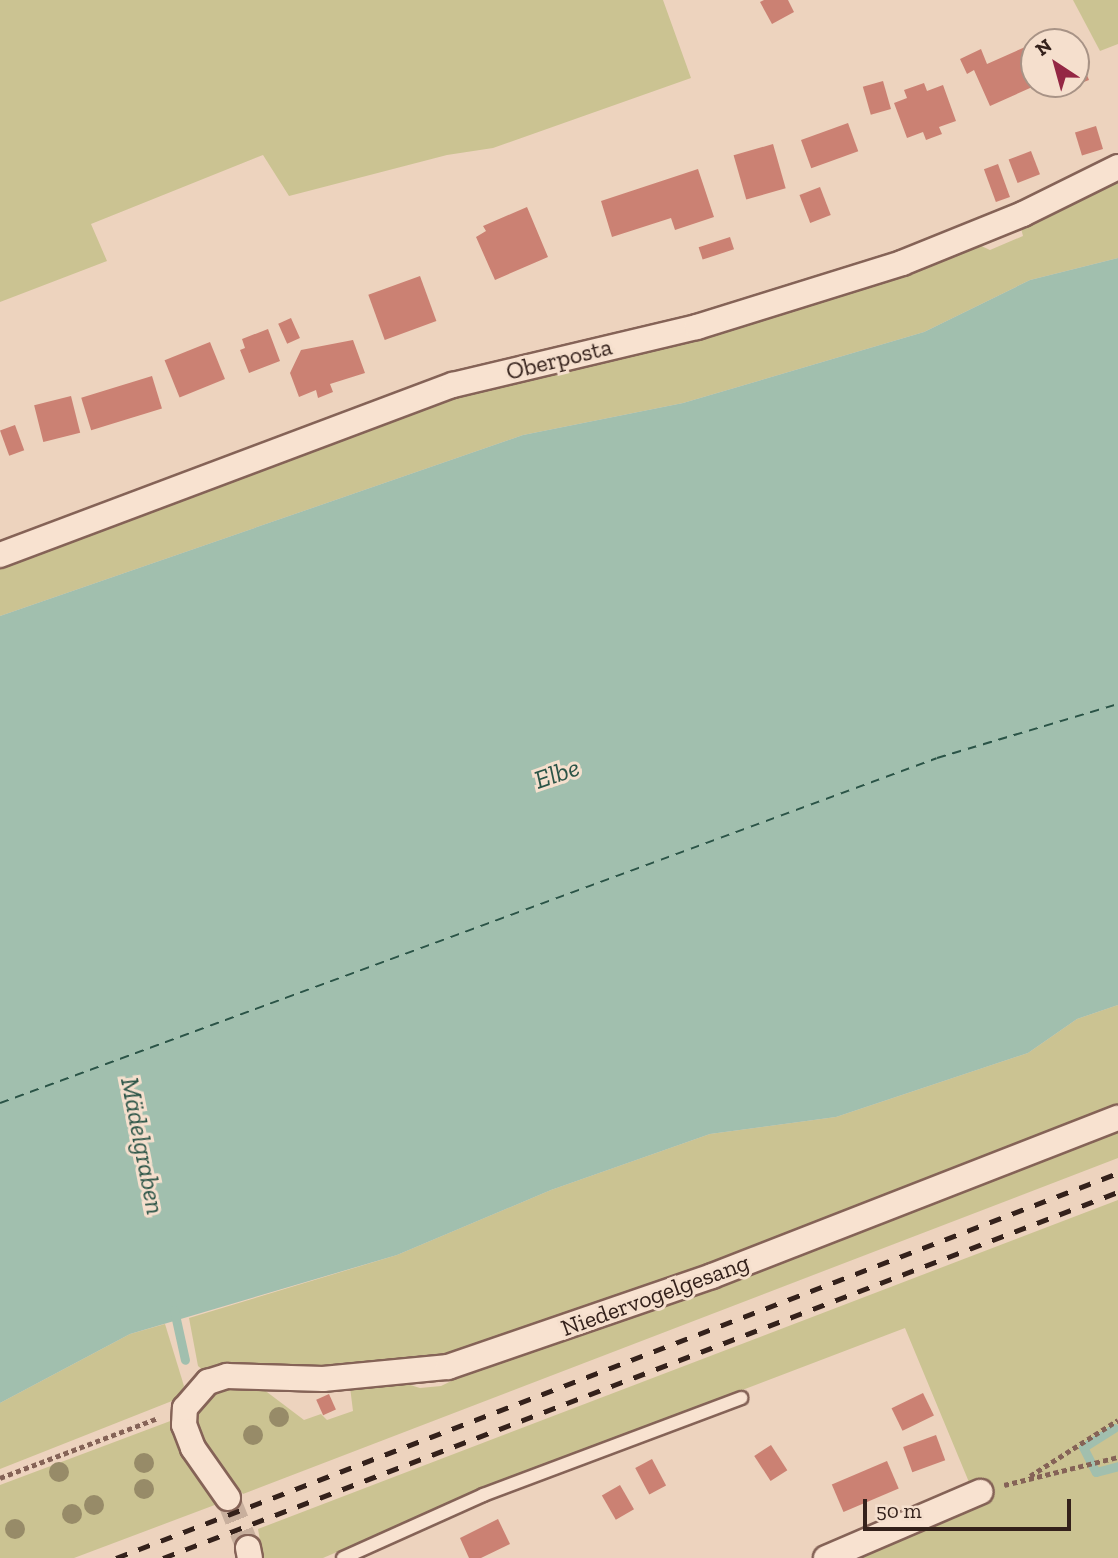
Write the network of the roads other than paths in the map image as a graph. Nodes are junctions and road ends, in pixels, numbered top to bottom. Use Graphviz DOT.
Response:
graph roads {
  1 [pos="1118,167"];
  2 [pos="0,555"];
  3 [pos="1118,1118"];
  4 [pos="741,1398"];
  5 [pos="980,1492"];
  6 [pos="228,1498"];
  7 [pos="343,1558"];
  8 [pos="826,1558"];
  1 -- 2 [label="street, Oberposta"];
  3 -- 6 [label="street, Niedervogelgesang"];
  4 -- 7 [label="lane"];
  5 -- 8 [label="street"];
}
